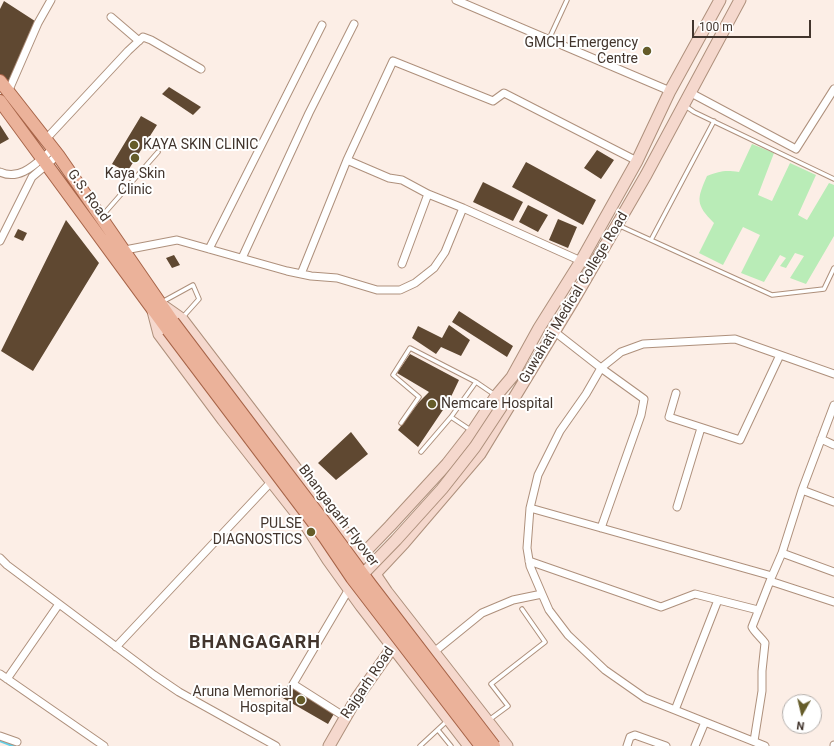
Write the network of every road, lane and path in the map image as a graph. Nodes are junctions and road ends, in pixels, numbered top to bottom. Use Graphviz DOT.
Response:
graph roads {
  1 [pos="51,0"];
  2 [pos="456,0"];
  3 [pos="567,0"];
  4 [pos="720,0"];
  5 [pos="740,0"];
  6 [pos="111,17"];
  7 [pos="354,24"];
  8 [pos="322,25"];
  9 [pos="549,40"];
  10 [pos="139,41"];
  11 [pos="201,69"];
  12 [pos="0,81"];
  13 [pos="834,89"];
  14 [pos="670,91"];
  15 [pos="691,93"];
  16 [pos="4,97"];
  17 [pos="684,105"];
  18 [pos="714,121"];
  19 [pos="52,147"];
  20 [pos="158,152"];
  21 [pos="347,160"];
  22 [pos="44,161"];
  23 [pos="637,161"];
  24 [pos="0,172"];
  25 [pos="834,179"];
  26 [pos="428,194"];
  27 [pos="463,208"];
  28 [pos="101,217"];
  29 [pos="617,225"];
  30 [pos="651,240"];
  31 [pos="0,241"];
  32 [pos="209,249"];
  33 [pos="125,250"];
  34 [pos="242,258"];
  35 [pos="581,261"];
  36 [pos="402,264"];
  37 [pos="834,268"];
  38 [pos="301,274"];
  39 [pos="156,306"];
  40 [pos="174,323"];
  41 [pos="555,332"];
  42 [pos="780,355"];
  43 [pos="601,368"];
  44 [pos="834,374"];
  45 [pos="512,377"];
  46 [pos="476,382"];
  47 [pos="524,384"];
  48 [pos="512,389"];
  49 [pos="676,392"];
  50 [pos="500,399"];
  51 [pos="834,405"];
  52 [pos="451,417"];
  53 [pos="401,423"];
  54 [pos="701,428"];
  55 [pos="472,432"];
  56 [pos="821,439"];
  57 [pos="834,445"];
  58 [pos="421,452"];
  59 [pos="272,482"];
  60 [pos="802,490"];
  61 [pos="834,502"];
  62 [pos="677,507"];
  63 [pos="530,508"];
  64 [pos="602,528"];
  65 [pos="348,538"];
  66 [pos="782,553"];
  67 [pos="362,555"];
  68 [pos="326,556"];
  69 [pos="0,558"];
  70 [pos="529,561"];
  71 [pos="834,572"];
  72 [pos="369,574"];
  73 [pos="771,578"];
  74 [pos="349,589"];
  75 [pos="542,594"];
  76 [pos="718,600"];
  77 [pos="834,602"];
  78 [pos="59,604"];
  79 [pos="522,609"];
  80 [pos="758,610"];
  81 [pos="414,627"];
  82 [pos="116,647"];
  83 [pos="395,649"];
  84 [pos="434,652"];
  85 [pos="0,674"];
  86 [pos="7,679"];
  87 [pos="674,710"];
  88 [pos="345,717"];
  89 [pos="488,720"];
  90 [pos="705,722"];
  91 [pos="446,723"];
  92 [pos="438,730"];
  93 [pos="0,736"];
  94 [pos="754,741"];
  95 [pos="17,742"];
  96 [pos="104,746"];
  97 [pos="276,746"];
  98 [pos="330,746"];
  99 [pos="335,746"];
  100 [pos="420,746"];
  101 [pos="451,746"];
  102 [pos="469,746"];
  103 [pos="481,746"];
  104 [pos="494,746"];
  105 [pos="507,746"];
  106 [pos="627,746"];
  107 [pos="666,746"];
  108 [pos="695,746"];
  109 [pos="766,746"];
  1 -- 16 [label="street"];
  2 -- 9 [label="street"];
  3 -- 9 [label="lane"];
  4 -- 14 [label="main road, Guwahati Medical College Road"];
  5 -- 15 [label="main road, Guwahati Medical College Road"];
  6 -- 10 [label="street"];
  7 -- 34 [label="street"];
  8 -- 32 [label="street"];
  9 -- 14 [label="street"];
  10 -- 11 [label="street"];
  10 -- 19 [label="street"];
  12 -- 16 [label="main road"];
  13 -- 15 [label="street"];
  14 -- 23 [label="main road, Guwahati Medical College Road"];
  15 -- 17 [label="main road, Guwahati Medical College Road"];
  16 -- 19 [label="main road"];
  16 -- 22 [label="main road, G.S. Road"];
  17 -- 18 [label="lane"];
  17 -- 29 [label="main road, Guwahati Medical College Road"];
  18 -- 25 [label="lane"];
  18 -- 30 [label="lane"];
  19 -- 22 [label="street"];
  19 -- 28 [label="main road"];
  20 -- 28 [label="lane"];
  21 -- 23 [label="street"];
  21 -- 26 [label="street"];
  21 -- 38 [label="street"];
  22 -- 24 [label="street"];
  22 -- 31 [label="street"];
  22 -- 39 [label="main road, G.S. Road"];
  23 -- 35 [label="main road, Guwahati Medical College Road"];
  26 -- 27 [label="street"];
  26 -- 36 [label="street"];
  27 -- 35 [label="street"];
  27 -- 38 [label="street"];
  28 -- 33 [label="main road"];
  29 -- 30 [label="lane"];
  29 -- 41 [label="main road, Guwahati Medical College Road"];
  30 -- 37 [label="lane"];
  32 -- 33 [label="street"];
  32 -- 34 [label="street"];
  33 -- 39 [label="main road"];
  34 -- 38 [label="street"];
  35 -- 45 [label="main road, Guwahati Medical College Road"];
  39 -- 40 [label="main road, Bhangagarh Flyover"];
  39 -- 40 [label="lane"];
  39 -- 59 [label="main road"];
  40 -- 65 [label="main road"];
  40 -- 72 [label="main road, Bhangagarh Flyover, bridge"];
  40 -- 103 [label="main road, Bhangagarh Flyover, bridge"];
  41 -- 43 [label="street"];
  41 -- 47 [label="main road, Guwahati Medical College Road"];
  42 -- 43 [label="street"];
  42 -- 44 [label="street"];
  42 -- 54 [label="street"];
  43 -- 63 [label="street"];
  43 -- 64 [label="street"];
  45 -- 48 [label="main road"];
  45 -- 50 [label="main road, Guwahati Medical College Road"];
  46 -- 50 [label="lane"];
  46 -- 52 [label="lane"];
  46 -- 53 [label="lane"];
  47 -- 48 [label="main road"];
  47 -- 72 [label="main road, Guwahati Medical College Road"];
  48 -- 50 [label="main road"];
  49 -- 54 [label="street"];
  50 -- 55 [label="main road, Guwahati Medical College Road"];
  50 -- 72 [label="main road, bridge"];
  51 -- 56 [label="street"];
  52 -- 55 [label="lane"];
  52 -- 58 [label="lane"];
  54 -- 62 [label="street"];
  55 -- 67 [label="main road, Guwahati Medical College Road"];
  56 -- 57 [label="street"];
  56 -- 60 [label="street"];
  59 -- 68 [label="main road"];
  59 -- 82 [label="street"];
  60 -- 61 [label="street"];
  60 -- 66 [label="street"];
  63 -- 64 [label="street"];
  63 -- 70 [label="street"];
  64 -- 73 [label="street"];
  65 -- 67 [label="main road"];
  65 -- 68 [label="main road"];
  66 -- 71 [label="street"];
  66 -- 73 [label="street"];
  67 -- 72 [label="main road"];
  68 -- 74 [label="main road"];
  69 -- 78 [label="street"];
  70 -- 75 [label="street"];
  70 -- 76 [label="street"];
  72 -- 81 [label="main road"];
  72 -- 104 [label="main road, Bhangagarh Flyover, bridge"];
  73 -- 77 [label="street"];
  73 -- 80 [label="street"];
  74 -- 83 [label="main road"];
  74 -- 88 [label="street"];
  75 -- 84 [label="street"];
  75 -- 87 [label="street"];
  76 -- 80 [label="street"];
  76 -- 87 [label="street"];
  78 -- 82 [label="street"];
  78 -- 86 [label="street"];
  79 -- 89 [label="lane"];
  80 -- 94 [label="street"];
  81 -- 83 [label="main road, Rajgarh Road"];
  81 -- 84 [label="main road"];
  82 -- 97 [label="street"];
  83 -- 88 [label="main road, Rajgarh Road"];
  83 -- 91 [label="main road"];
  83 -- 99 [label="main road, Rajgarh Road"];
  84 -- 89 [label="main road"];
  85 -- 86 [label="street"];
  86 -- 96 [label="street"];
  87 -- 90 [label="street"];
  88 -- 98 [label="main road, Rajgarh Road"];
  89 -- 105 [label="main road"];
  90 -- 94 [label="street"];
  90 -- 108 [label="street"];
  91 -- 92 [label="lane"];
  91 -- 102 [label="main road"];
  92 -- 100 [label="lane"];
  92 -- 101 [label="lane"];
  93 -- 95 [label="street"];
  94 -- 109 [label="street"];
  106 -- 107 [label="street"];
}
